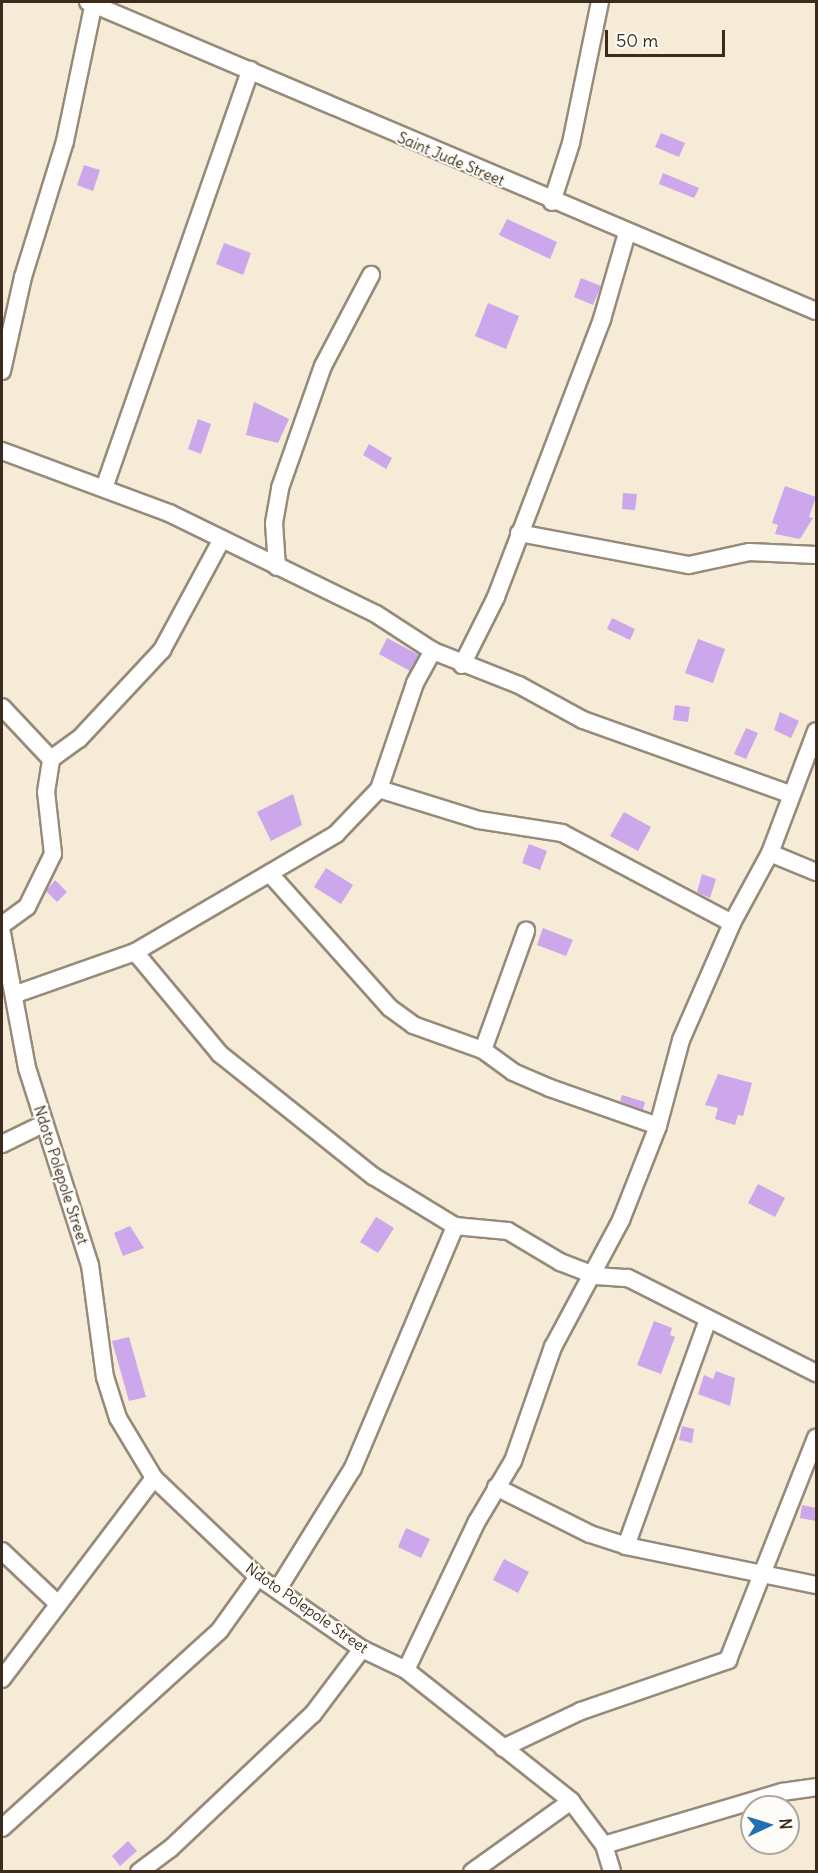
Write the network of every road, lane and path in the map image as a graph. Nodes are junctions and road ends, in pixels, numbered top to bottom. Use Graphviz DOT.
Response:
graph roads {
  1 [pos="92,2"];
  2 [pos="600,2"];
  3 [pos="250,70"];
  4 [pos="552,202"];
  5 [pos="627,233"];
  6 [pos="371,275"];
  7 [pos="816,311"];
  8 [pos="2,372"];
  9 [pos="2,451"];
  10 [pos="104,488"];
  11 [pos="519,533"];
  12 [pos="222,540"];
  13 [pos="816,555"];
  14 [pos="277,567"];
  15 [pos="433,651"];
  16 [pos="462,665"];
  17 [pos="2,707"];
  18 [pos="816,731"];
  19 [pos="51,759"];
  20 [pos="379,789"];
  21 [pos="790,794"];
  22 [pos="770,853"];
  23 [pos="816,872"];
  24 [pos="271,875"];
  25 [pos="732,923"];
  26 [pos="2,925"];
  27 [pos="526,931"];
  28 [pos="2,933"];
  29 [pos="135,952"];
  30 [pos="16,994"];
  31 [pos="483,1050"];
  32 [pos="43,1124"];
  33 [pos="658,1126"];
  34 [pos="2,1144"];
  35 [pos="455,1226"];
  36 [pos="596,1276"];
  37 [pos="708,1320"];
  38 [pos="816,1373"];
  39 [pos="816,1437"];
  40 [pos="154,1478"];
  41 [pos="496,1487"];
  42 [pos="626,1546"];
  43 [pos="2,1551"];
  44 [pos="765,1575"];
  45 [pos="258,1577"];
  46 [pos="816,1586"];
  47 [pos="278,1589"];
  48 [pos="57,1603"];
  49 [pos="362,1649"];
  50 [pos="406,1670"];
  51 [pos="2,1679"];
  52 [pos="503,1748"];
  53 [pos="816,1787"];
  54 [pos="571,1800"];
  55 [pos="2,1828"];
  56 [pos="604,1845"];
  57 [pos="139,1872"];
  58 [pos="472,1872"];
  59 [pos="612,1872"];
  1 -- 3 [label="street, Saint Jude Street"];
  1 -- 8 [label="street"];
  2 -- 4 [label="street"];
  3 -- 4 [label="street, Saint Jude Street"];
  3 -- 10 [label="street"];
  4 -- 5 [label="street, Saint Jude Street"];
  5 -- 7 [label="street, Saint Jude Street"];
  5 -- 11 [label="street"];
  6 -- 14 [label="street"];
  9 -- 10 [label="street"];
  10 -- 12 [label="street"];
  11 -- 13 [label="street"];
  11 -- 16 [label="street"];
  12 -- 14 [label="street"];
  12 -- 19 [label="street"];
  14 -- 15 [label="street"];
  15 -- 16 [label="street"];
  15 -- 20 [label="street"];
  16 -- 21 [label="street"];
  17 -- 19 [label="street"];
  18 -- 21 [label="street"];
  19 -- 26 [label="street"];
  20 -- 24 [label="street"];
  20 -- 25 [label="street"];
  21 -- 22 [label="street"];
  22 -- 23 [label="street"];
  22 -- 25 [label="street"];
  24 -- 29 [label="street"];
  24 -- 31 [label="street"];
  25 -- 33 [label="street"];
  27 -- 31 [label="street"];
  28 -- 30 [label="street, Ndoto Polepole Street"];
  29 -- 30 [label="street"];
  29 -- 35 [label="street"];
  30 -- 32 [label="street, Ndoto Polepole Street"];
  31 -- 33 [label="street"];
  32 -- 34 [label="street"];
  32 -- 40 [label="street, Ndoto Polepole Street"];
  33 -- 36 [label="street"];
  35 -- 36 [label="street"];
  35 -- 47 [label="street"];
  36 -- 37 [label="street"];
  36 -- 41 [label="street"];
  37 -- 38 [label="street"];
  37 -- 42 [label="street"];
  39 -- 44 [label="street"];
  40 -- 45 [label="street, Ndoto Polepole Street"];
  40 -- 48 [label="street"];
  41 -- 42 [label="street"];
  41 -- 50 [label="street"];
  42 -- 44 [label="street"];
  43 -- 48 [label="street"];
  44 -- 46 [label="street"];
  44 -- 52 [label="street"];
  45 -- 47 [label="street, Ndoto Polepole Street"];
  45 -- 55 [label="street"];
  47 -- 49 [label="street, Ndoto Polepole Street"];
  48 -- 51 [label="street"];
  49 -- 50 [label="street, Ndoto Polepole Street"];
  49 -- 57 [label="street"];
  50 -- 52 [label="street, Ndoto Polepole Street"];
  52 -- 54 [label="street, Ndoto Polepole Street"];
  53 -- 56 [label="street"];
  54 -- 56 [label="street, Ndoto Polepole Street"];
  54 -- 58 [label="street"];
  56 -- 59 [label="street, Ndoto Polepole Street"];
}
